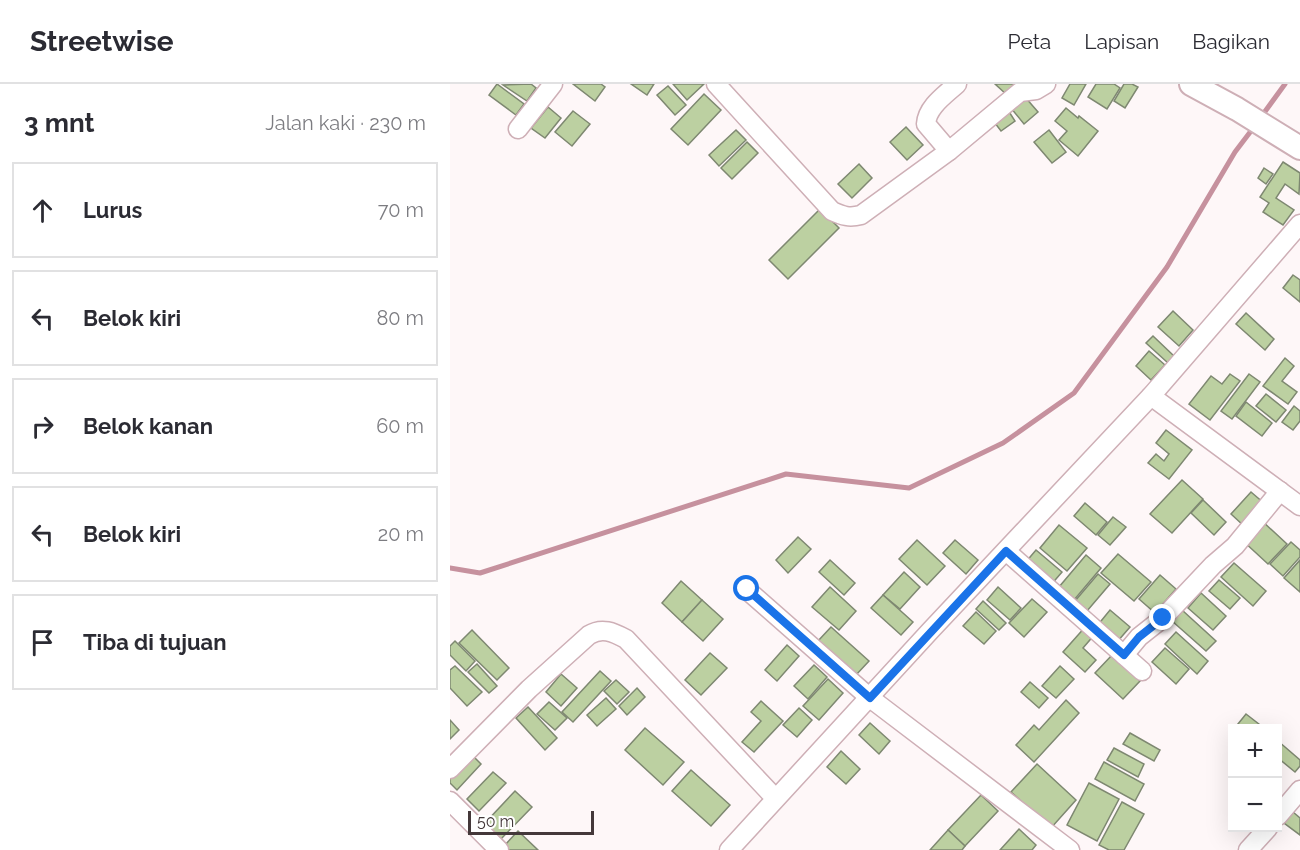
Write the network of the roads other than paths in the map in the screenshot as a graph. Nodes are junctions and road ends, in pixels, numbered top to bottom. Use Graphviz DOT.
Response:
graph roads {
  1 [pos="553,84"];
  2 [pos="716,84"];
  3 [pos="957,84"];
  4 [pos="1046,84"];
  5 [pos="1191,84"];
  6 [pos="518,129"];
  7 [pos="1296,145"];
  8 [pos="949,151"];
  9 [pos="1300,224"];
  10 [pos="1151,396"];
  11 [pos="1280,491"];
  12 [pos="1300,506"];
  13 [pos="1006,551"];
  14 [pos="747,589"];
  15 [pos="1124,655"];
  16 [pos="1142,671"];
  17 [pos="870,698"];
  18 [pos="450,770"];
  19 [pos="1300,790"];
  20 [pos="775,798"];
  21 [pos="450,801"];
  22 [pos="1282,811"];
  23 [pos="1264,832"];
  24 [pos="499,850"];
  25 [pos="729,850"];
  26 [pos="1071,850"];
  27 [pos="1248,850"];
  1 -- 6 [label="street"];
  2 -- 8 [label="street"];
  3 -- 8 [label="street"];
  4 -- 8 [label="street"];
  5 -- 7 [label="main road"];
  9 -- 10 [label="street"];
  10 -- 11 [label="street"];
  10 -- 13 [label="street"];
  11 -- 12 [label="street"];
  11 -- 15 [label="street"];
  13 -- 15 [label="street"];
  13 -- 17 [label="street"];
  14 -- 17 [label="street"];
  15 -- 16 [label="street"];
  17 -- 20 [label="street"];
  17 -- 26 [label="street"];
  18 -- 20 [label="street"];
  19 -- 22 [label="street"];
  20 -- 25 [label="street"];
  21 -- 24 [label="street"];
  23 -- 27 [label="street"];
}
